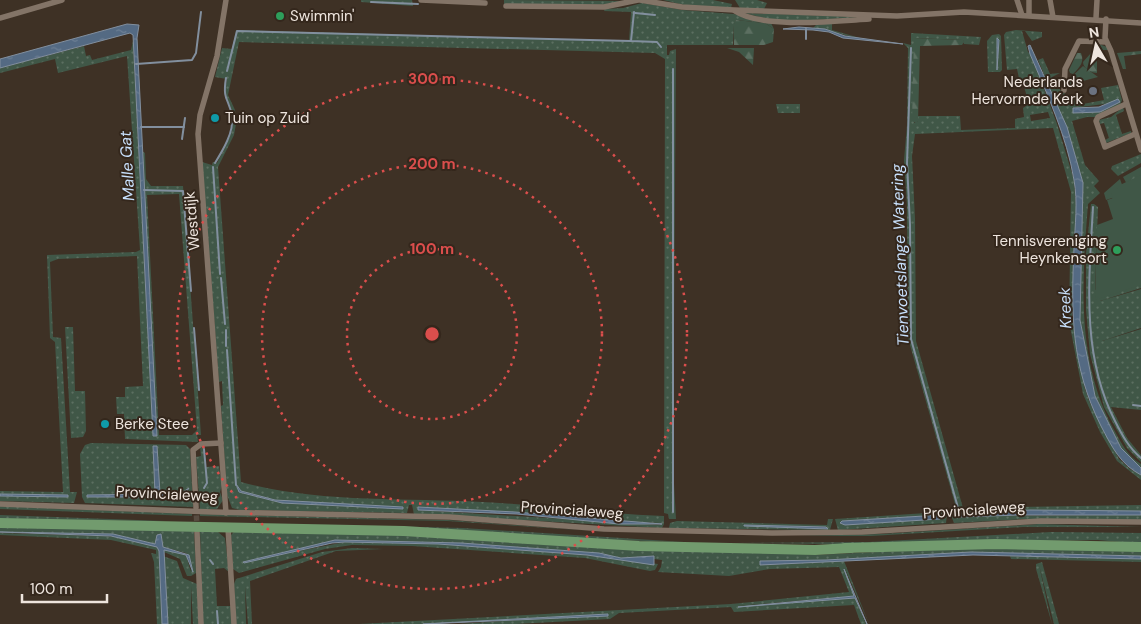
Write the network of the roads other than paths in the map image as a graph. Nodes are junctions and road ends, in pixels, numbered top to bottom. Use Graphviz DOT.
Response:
graph roads {
  1 [pos="62,0"];
  2 [pos="226,0"];
  3 [pos="421,0"];
  4 [pos="639,0"];
  5 [pos="1017,0"];
  6 [pos="1050,0"];
  7 [pos="1098,0"];
  8 [pos="485,3"];
  9 [pos="1029,3"];
  10 [pos="506,6"];
  11 [pos="1019,7"];
  12 [pos="734,10"];
  13 [pos="1025,15"];
  14 [pos="886,16"];
  15 [pos="1053,17"];
  16 [pos="0,18"];
  17 [pos="1096,18"];
  18 [pos="1106,19"];
  19 [pos="1141,23"];
  20 [pos="1106,42"];
  21 [pos="1064,90"];
  22 [pos="1126,104"];
  23 [pos="1135,134"];
  24 [pos="1141,150"];
  25 [pos="221,443"];
  26 [pos="0,504"];
  27 [pos="196,507"];
  28 [pos="226,512"];
  29 [pos="1141,522"];
  30 [pos="0,523"];
  31 [pos="228,528"];
  32 [pos="197,532"];
  33 [pos="1141,547"];
  34 [pos="201,624"];
  35 [pos="234,624"];
  1 -- 16 [label="street"];
  2 -- 25 [label="street, Westdijk"];
  3 -- 8 [label="street"];
  4 -- 10 [label="street"];
  4 -- 12 [label="street"];
  5 -- 11 [label="street"];
  6 -- 15 [label="street"];
  7 -- 17 [label="street"];
  9 -- 11 [label="street"];
  9 -- 13 [label="street"];
  11 -- 13 [label="street"];
  12 -- 14 [label="street"];
  12 -- 14 [label="street"];
  13 -- 14 [label="street"];
  13 -- 15 [label="street"];
  15 -- 17 [label="street"];
  17 -- 18 [label="street"];
  18 -- 19 [label="street"];
  18 -- 20 [label="street"];
  20 -- 21 [label="street"];
  20 -- 22 [label="street"];
  22 -- 23 [label="street"];
  22 -- 23 [label="street"];
  23 -- 24 [label="street"];
  25 -- 27 [label="street"];
  25 -- 28 [label="street, Westdijk"];
  26 -- 28 [label="street, Provincialeweg"];
  28 -- 29 [label="street, Provincialeweg"];
  30 -- 31 [label="main road, Provincialeweg"];
  31 -- 33 [label="main road, Provincialeweg"];
  31 -- 35 [label="street"];
  32 -- 34 [label="street"];
}
